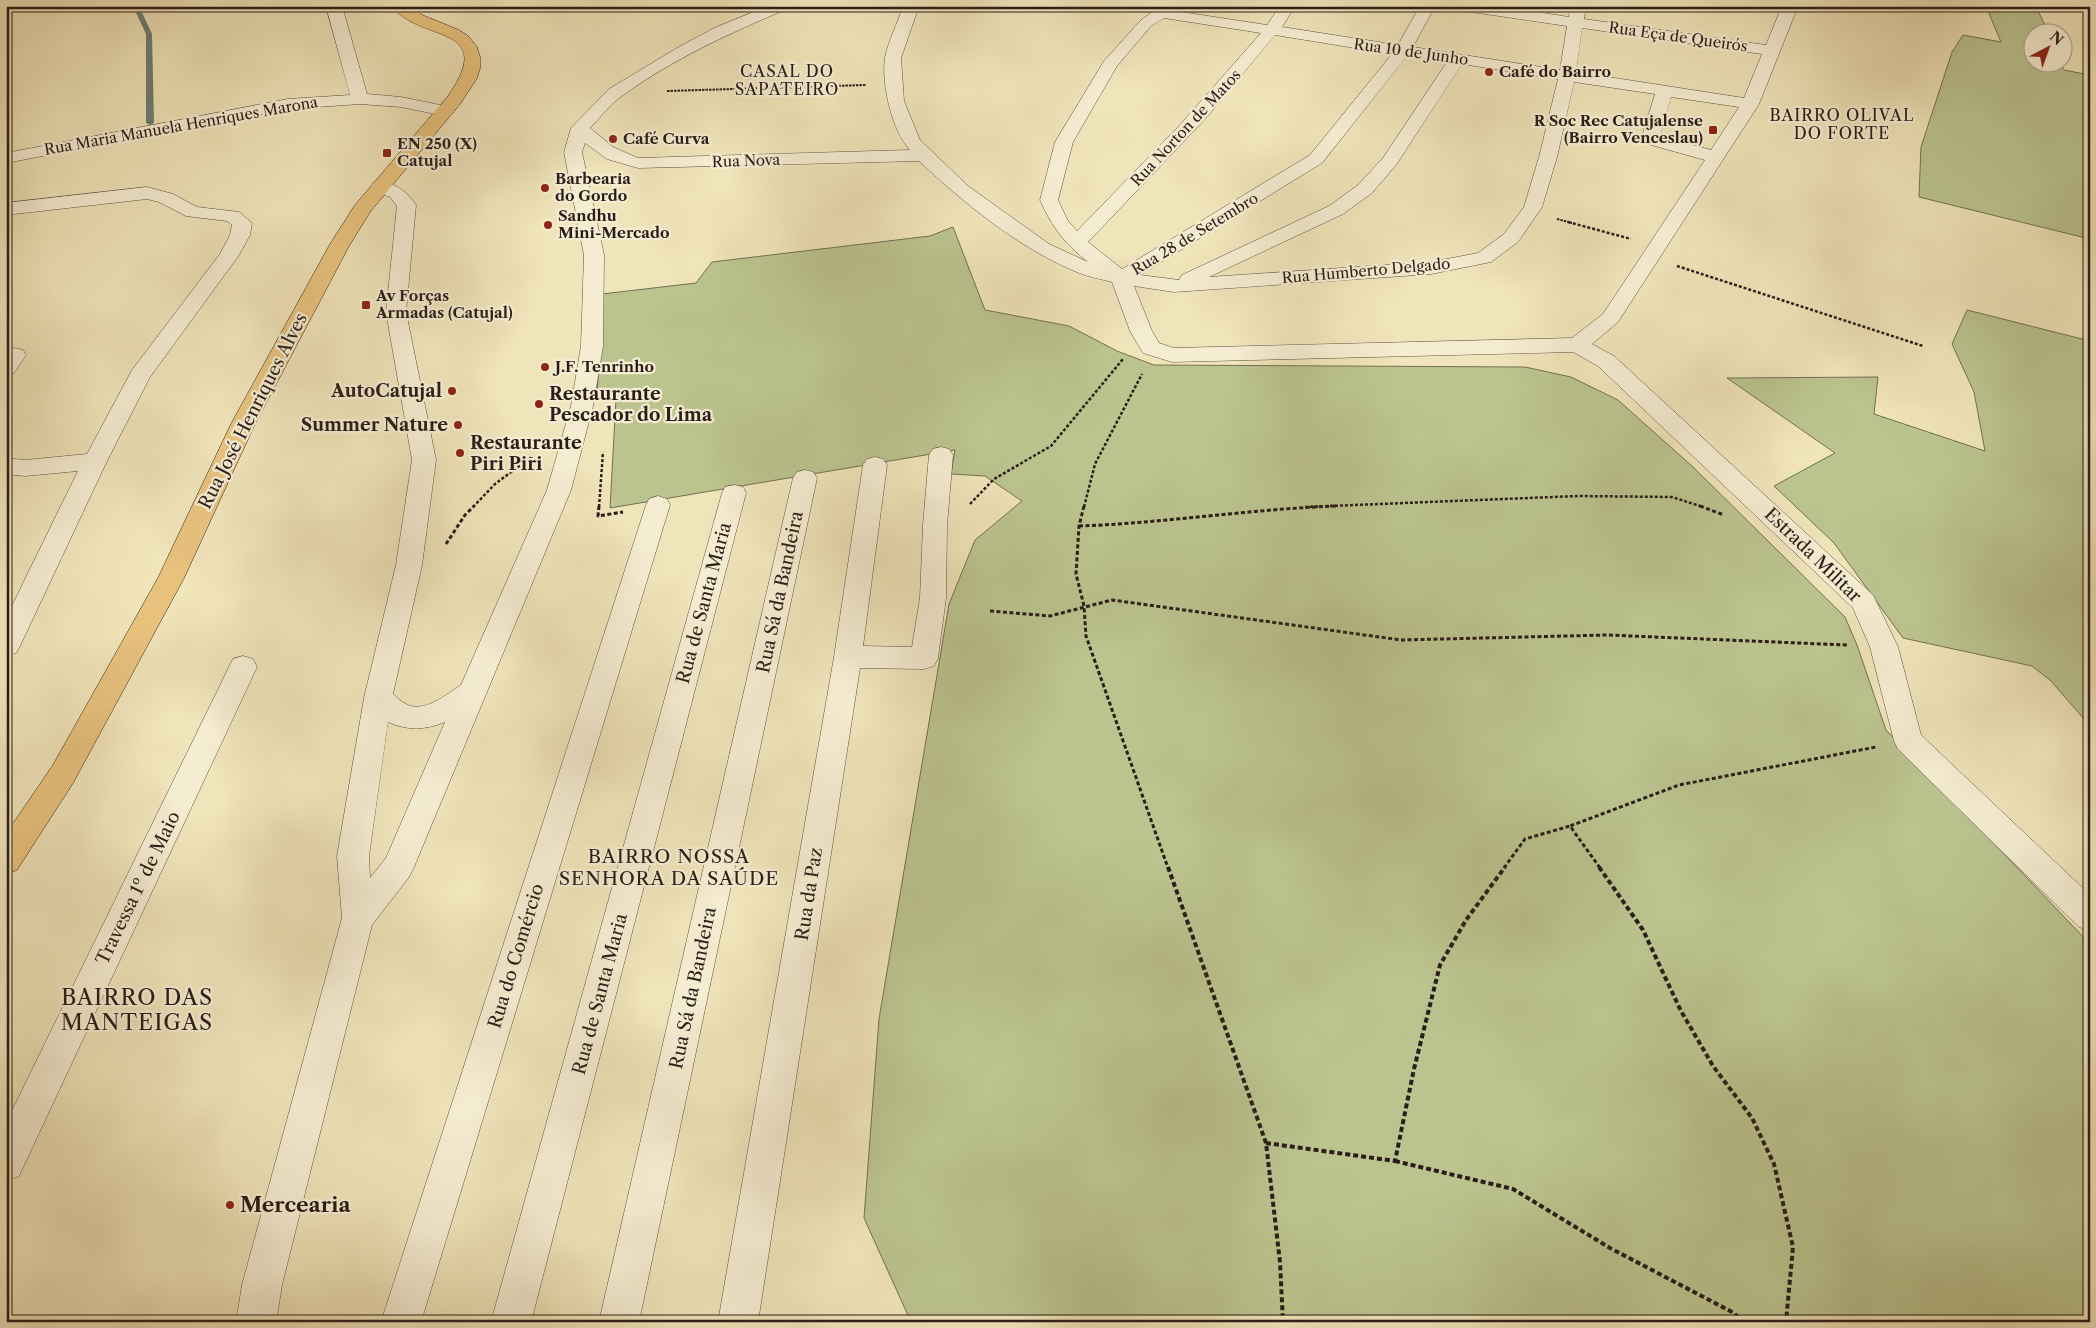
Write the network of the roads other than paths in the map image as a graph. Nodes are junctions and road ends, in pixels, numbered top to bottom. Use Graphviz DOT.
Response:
graph roads {
  1 [pos="334,6"];
  2 [pos="399,6"];
  3 [pos="782,6"];
  4 [pos="911,6"];
  5 [pos="1288,6"];
  6 [pos="1428,6"];
  7 [pos="1465,6"];
  8 [pos="1790,6"];
  9 [pos="1166,10"];
  10 [pos="1576,14"];
  11 [pos="1272,31"];
  12 [pos="1404,51"];
  13 [pos="1772,51"];
  14 [pos="1457,59"];
  15 [pos="1567,75"];
  16 [pos="1665,90"];
  17 [pos="360,99"];
  18 [pos="1750,104"];
  19 [pos="445,111"];
  20 [pos="580,128"];
  21 [pos="924,155"];
  22 [pos="1715,157"];
  23 [pos="6,158"];
  24 [pos="380,187"];
  25 [pos="6,209"];
  26 [pos="1076,243"];
  27 [pos="1121,278"];
  28 [pos="1174,286"];
  29 [pos="1577,345"];
  30 [pos="941,455"];
  31 [pos="95,461"];
  32 [pos="875,465"];
  33 [pos="6,466"];
  34 [pos="805,478"];
  35 [pos="734,493"];
  36 [pos="658,505"];
  37 [pos="6,646"];
  38 [pos="848,657"];
  39 [pos="244,667"];
  40 [pos="472,692"];
  41 [pos="378,698"];
  42 [pos="6,860"];
  43 [pos="2090,916"];
  44 [pos="358,918"];
  45 [pos="6,1163"];
  46 [pos="262,1285"];
  47 [pos="236,1322"];
  48 [pos="256,1322"];
  49 [pos="401,1322"];
  50 [pos="510,1322"];
  51 [pos="619,1322"];
  52 [pos="738,1322"];
  1 -- 17 [label="street"];
  2 -- 19 [label="main road, Rua José Henriques Alves"];
  3 -- 20 [label="street"];
  4 -- 21 [label="street, Rua 28 de Setembro"];
  5 -- 11 [label="street, Rua Norton de Matos"];
  6 -- 12 [label="street, Rua 28 de Setembro"];
  7 -- 10 [label="street, Rua Eça de Queirós"];
  8 -- 13 [label="street"];
  9 -- 11 [label="street, Rua 10 de Junho"];
  9 -- 26 [label="street"];
  10 -- 13 [label="street, Rua Eça de Queirós"];
  10 -- 15 [label="street, Rua Humberto Delgado"];
  11 -- 12 [label="street, Rua 10 de Junho"];
  11 -- 26 [label="street, Rua Norton de Matos"];
  12 -- 14 [label="street, Rua 10 de Junho"];
  12 -- 27 [label="street, Rua 28 de Setembro"];
  13 -- 18 [label="street"];
  14 -- 15 [label="street, Rua 10 de Junho"];
  14 -- 28 [label="street"];
  15 -- 16 [label="street, Rua 10 de Junho"];
  15 -- 28 [label="street, Rua Humberto Delgado"];
  16 -- 18 [label="street, Rua 10 de Junho"];
  16 -- 22 [label="street"];
  17 -- 19 [label="street, Rua Maria Manuela Henriques Marona"];
  17 -- 23 [label="street, Rua Maria Manuela Henriques Marona"];
  18 -- 22 [label="street"];
  19 -- 24 [label="main road, Rua José Henriques Alves"];
  20 -- 21 [label="street, Rua Nova"];
  20 -- 40 [label="street"];
  21 -- 27 [label="street, Rua 28 de Setembro"];
  22 -- 29 [label="street"];
  24 -- 41 [label="street"];
  24 -- 42 [label="main road, Rua José Henriques Alves"];
  25 -- 31 [label="street"];
  26 -- 27 [label="street"];
  27 -- 28 [label="street, Rua Humberto Delgado"];
  27 -- 29 [label="street"];
  29 -- 43 [label="street, Estrada Militar"];
  30 -- 38 [label="street"];
  31 -- 33 [label="street"];
  31 -- 37 [label="street"];
  32 -- 38 [label="street, Rua da Paz"];
  34 -- 51 [label="street, Rua Sá da Bandeira"];
  35 -- 50 [label="street, Rua de Santa Maria"];
  36 -- 49 [label="street, Rua do Comércio"];
  38 -- 52 [label="street, Rua da Paz"];
  39 -- 45 [label="street, Travessa 1º de Maio"];
  40 -- 41 [label="street"];
  40 -- 44 [label="street"];
  41 -- 44 [label="street"];
  44 -- 46 [label="street"];
  46 -- 47 [label="street"];
  46 -- 48 [label="street"];
}
